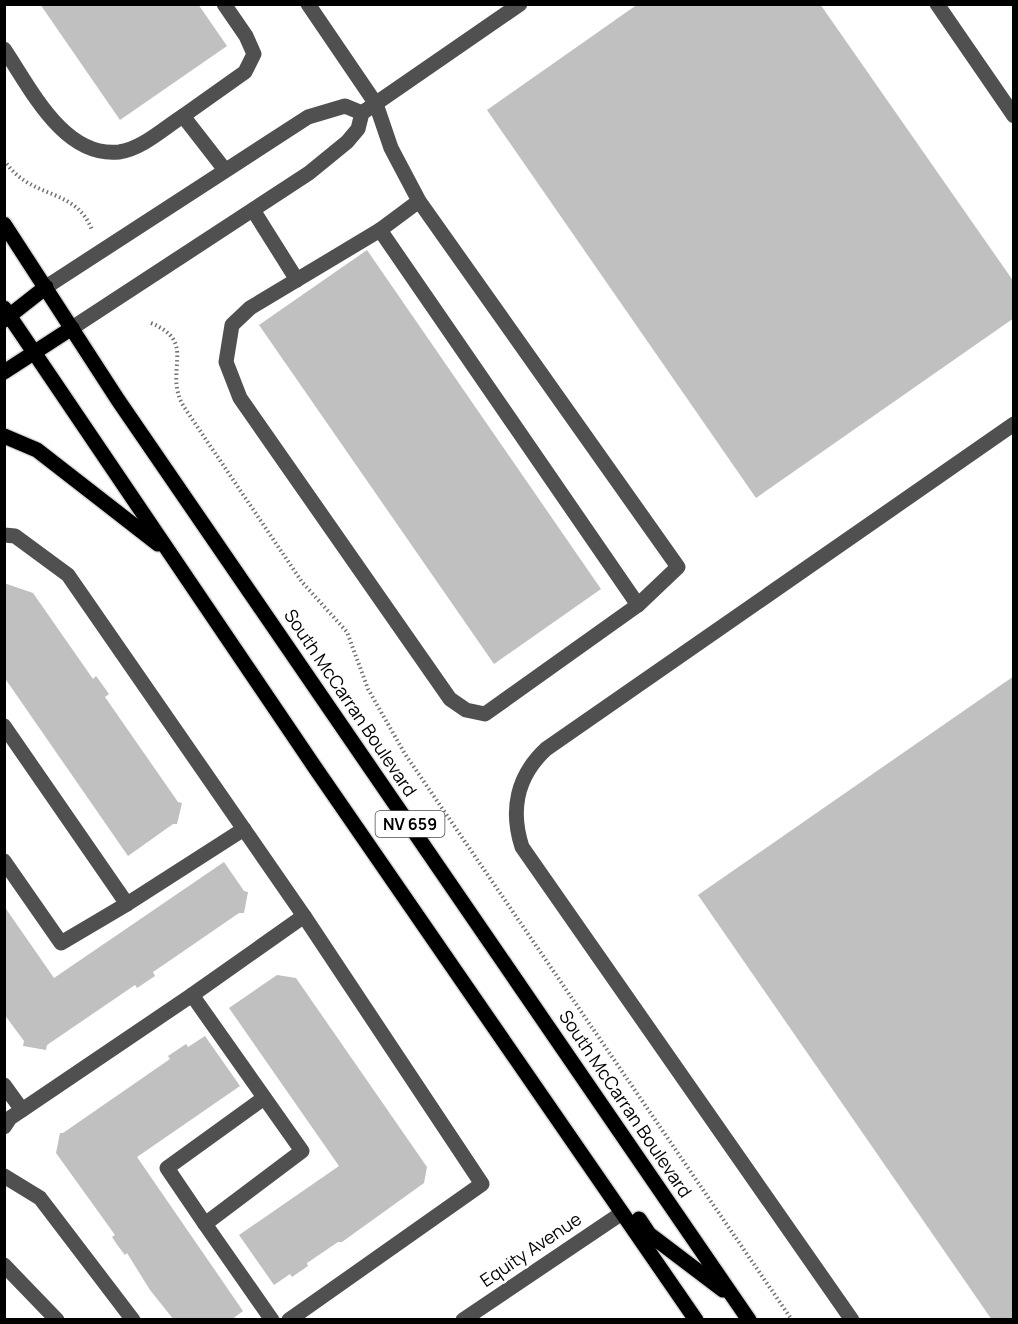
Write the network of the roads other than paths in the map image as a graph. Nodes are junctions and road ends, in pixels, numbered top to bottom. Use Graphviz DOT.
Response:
graph roads {
  1 [pos="224,4"];
  2 [pos="308,4"];
  3 [pos="520,4"];
  4 [pos="937,4"];
  5 [pos="4,49"];
  6 [pos="376,104"];
  7 [pos="362,113"];
  8 [pos="183,116"];
  9 [pos="1014,116"];
  10 [pos="225,170"];
  11 [pos="419,201"];
  12 [pos="253,210"];
  13 [pos="4,224"];
  14 [pos="380,230"];
  15 [pos="297,280"];
  16 [pos="46,287"];
  17 [pos="6,314"];
  18 [pos="72,328"];
  19 [pos="34,354"];
  20 [pos="4,372"];
  21 [pos="1014,424"];
  22 [pos="4,436"];
  23 [pos="4,535"];
  24 [pos="173,556"];
  25 [pos="639,605"];
  26 [pos="4,726"];
  27 [pos="244,830"];
  28 [pos="4,861"];
  29 [pos="127,904"];
  30 [pos="304,916"];
  31 [pos="192,995"];
  32 [pos="4,1085"];
  33 [pos="264,1098"];
  34 [pos="22,1110"];
  35 [pos="4,1127"];
  36 [pos="4,1176"];
  37 [pos="622,1213"];
  38 [pos="205,1224"];
  39 [pos="4,1264"];
  40 [pos="735,1299"];
  41 [pos="57,1320"];
  42 [pos="133,1320"];
  43 [pos="272,1320"];
  44 [pos="289,1320"];
  45 [pos="463,1320"];
  46 [pos="696,1320"];
  47 [pos="749,1320"];
  48 [pos="852,1320"];
  1 -- 8 [label="street"];
  2 -- 6 [label="street"];
  3 -- 6 [label="street"];
  4 -- 9 [label="street"];
  5 -- 8 [label="street"];
  6 -- 7 [label="street"];
  6 -- 11 [label="street"];
  7 -- 10 [label="street"];
  7 -- 12 [label="street"];
  8 -- 10 [label="street"];
  10 -- 16 [label="street"];
  11 -- 14 [label="street"];
  11 -- 25 [label="street"];
  12 -- 15 [label="street"];
  12 -- 18 [label="street"];
  13 -- 16 [label="main road, South McCarran Boulevard / NV 659"];
  14 -- 15 [label="street"];
  14 -- 25 [label="street"];
  15 -- 25 [label="street"];
  16 -- 17 [label="main road"];
  16 -- 18 [label="main road, South McCarran Boulevard / NV 659"];
  17 -- 19 [label="main road, NV 659"];
  18 -- 19 [label="main road"];
  18 -- 40 [label="main road, South McCarran Boulevard / NV 659"];
  19 -- 20 [label="main road"];
  19 -- 24 [label="main road, NV 659"];
  21 -- 48 [label="street"];
  22 -- 24 [label="main road"];
  23 -- 27 [label="street"];
  24 -- 37 [label="main road, NV 659"];
  26 -- 29 [label="street"];
  27 -- 29 [label="street"];
  27 -- 30 [label="street"];
  28 -- 29 [label="street"];
  30 -- 31 [label="street"];
  30 -- 44 [label="street"];
  31 -- 33 [label="street"];
  31 -- 34 [label="street"];
  32 -- 34 [label="street"];
  33 -- 38 [label="street"];
  33 -- 38 [label="street"];
  34 -- 35 [label="street"];
  36 -- 42 [label="street"];
  37 -- 40 [label="main road"];
  37 -- 45 [label="street, Equity Avenue"];
  37 -- 46 [label="main road, NV 659"];
  38 -- 43 [label="street"];
  39 -- 41 [label="street"];
  40 -- 47 [label="main road, South McCarran Boulevard / NV 659"];
}
